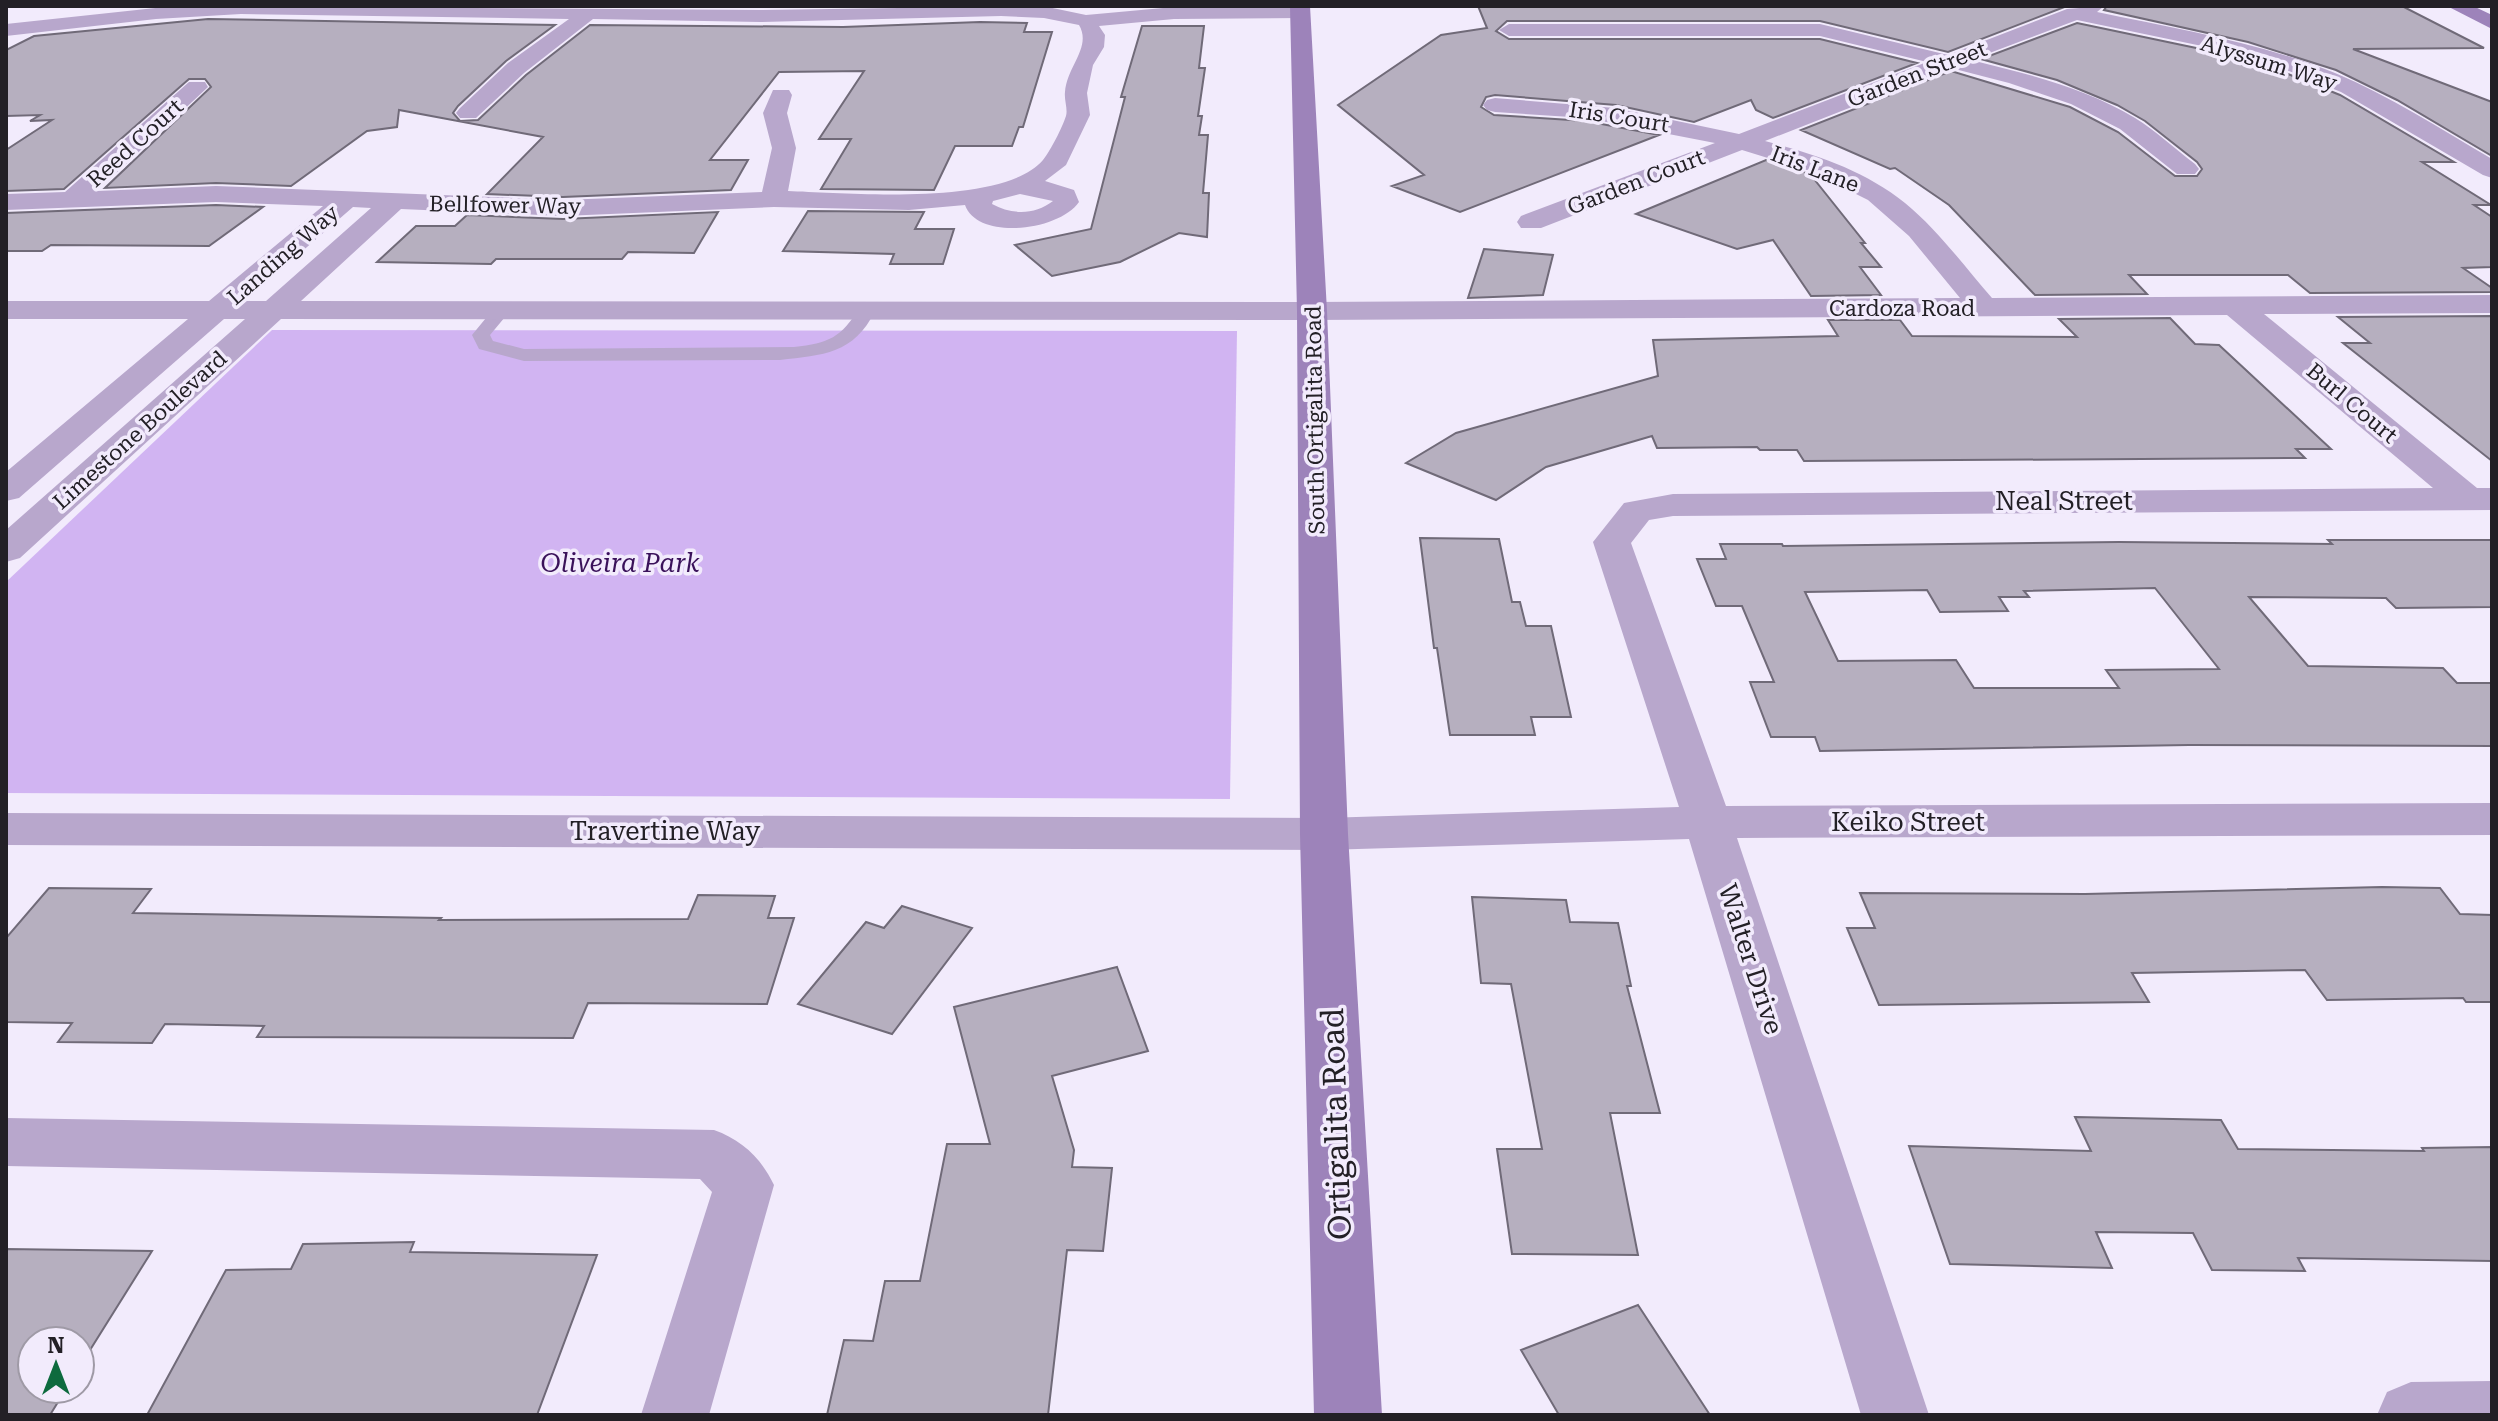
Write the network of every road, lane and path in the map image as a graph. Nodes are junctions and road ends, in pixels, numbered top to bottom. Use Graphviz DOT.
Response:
graph roads {
  1 [pos="2457,6"];
  2 [pos="1300,9"];
  3 [pos="2084,10"];
  4 [pos="588,14"];
  5 [pos="1086,21"];
  6 [pos="2492,23"];
  7 [pos="6,30"];
  8 [pos="1509,30"];
  9 [pos="1949,61"];
  10 [pos="197,87"];
  11 [pos="781,95"];
  12 [pos="1495,105"];
  13 [pos="468,113"];
  14 [pos="1741,142"];
  15 [pos="2186,169"];
  16 [pos="2492,170"];
  17 [pos="73,199"];
  18 [pos="774,199"];
  19 [pos="346,200"];
  20 [pos="6,202"];
  21 [pos="393,203"];
  22 [pos="1531,222"];
  23 [pos="2492,304"];
  24 [pos="2235,306"];
  25 [pos="1984,307"];
  26 [pos="6,310"];
  27 [pos="221,310"];
  28 [pos="274,311"];
  29 [pos="501,311"];
  30 [pos="866,311"];
  31 [pos="1312,311"];
  32 [pos="6,490"];
  33 [pos="2480,499"];
  34 [pos="1637,511"];
  35 [pos="6,550"];
  36 [pos="2492,819"];
  37 [pos="1708,822"];
  38 [pos="6,829"];
  39 [pos="1324,834"];
  40 [pos="6,1142"];
  41 [pos="2492,1414"];
  42 [pos="675,1415"];
  43 [pos="1348,1415"];
  44 [pos="1895,1415"];
  45 [pos="2411,1415"];
  1 -- 6 [label="street"];
  2 -- 5 [label="street"];
  2 -- 31 [label="street, South Ortigalita Road"];
  3 -- 9 [label="street, Garden Street"];
  3 -- 16 [label="street, Alyssum Way"];
  4 -- 5 [label="street"];
  4 -- 7 [label="street"];
  4 -- 13 [label="street"];
  5 -- 18 [label="street, Bellfower Way"];
  8 -- 9 [label="street"];
  9 -- 14 [label="street, Garden Street"];
  9 -- 15 [label="street"];
  10 -- 17 [label="street, Reed Court"];
  11 -- 18 [label="street"];
  12 -- 14 [label="street, Iris Court"];
  14 -- 22 [label="street, Garden Court"];
  14 -- 25 [label="street, Iris Lane"];
  17 -- 19 [label="street, Bellfower Way"];
  17 -- 20 [label="street, Bellfower Way"];
  18 -- 21 [label="street, Bellfower Way"];
  19 -- 21 [label="street, Bellfower Way"];
  19 -- 27 [label="street, Landing Way"];
  21 -- 28 [label="street, Landing Way"];
  23 -- 24 [label="street, Cardoza Road"];
  24 -- 25 [label="street, Cardoza Road"];
  24 -- 33 [label="street, Burl Court"];
  25 -- 31 [label="street, Cardoza Road"];
  26 -- 27 [label="street, Cardoza Road"];
  27 -- 28 [label="street, Cardoza Road"];
  27 -- 32 [label="street, Limestone Boulevard"];
  28 -- 29 [label="street, Cardoza Road"];
  28 -- 35 [label="street, Limestone Boulevard"];
  29 -- 30 [label="street, Cardoza Road"];
  29 -- 30 [label="lane"];
  30 -- 31 [label="street, Cardoza Road"];
  31 -- 39 [label="street, South Ortigalita Road"];
  33 -- 34 [label="street, Neal Street"];
  34 -- 37 [label="street, Walter Drive"];
  36 -- 37 [label="street, Keiko Street"];
  37 -- 39 [label="street, Keiko Street"];
  37 -- 44 [label="street, Walter Drive"];
  38 -- 39 [label="street, Travertine Way"];
  39 -- 43 [label="street, Ortigalita Road"];
  40 -- 42 [label="street"];
  41 -- 45 [label="street"];
}
